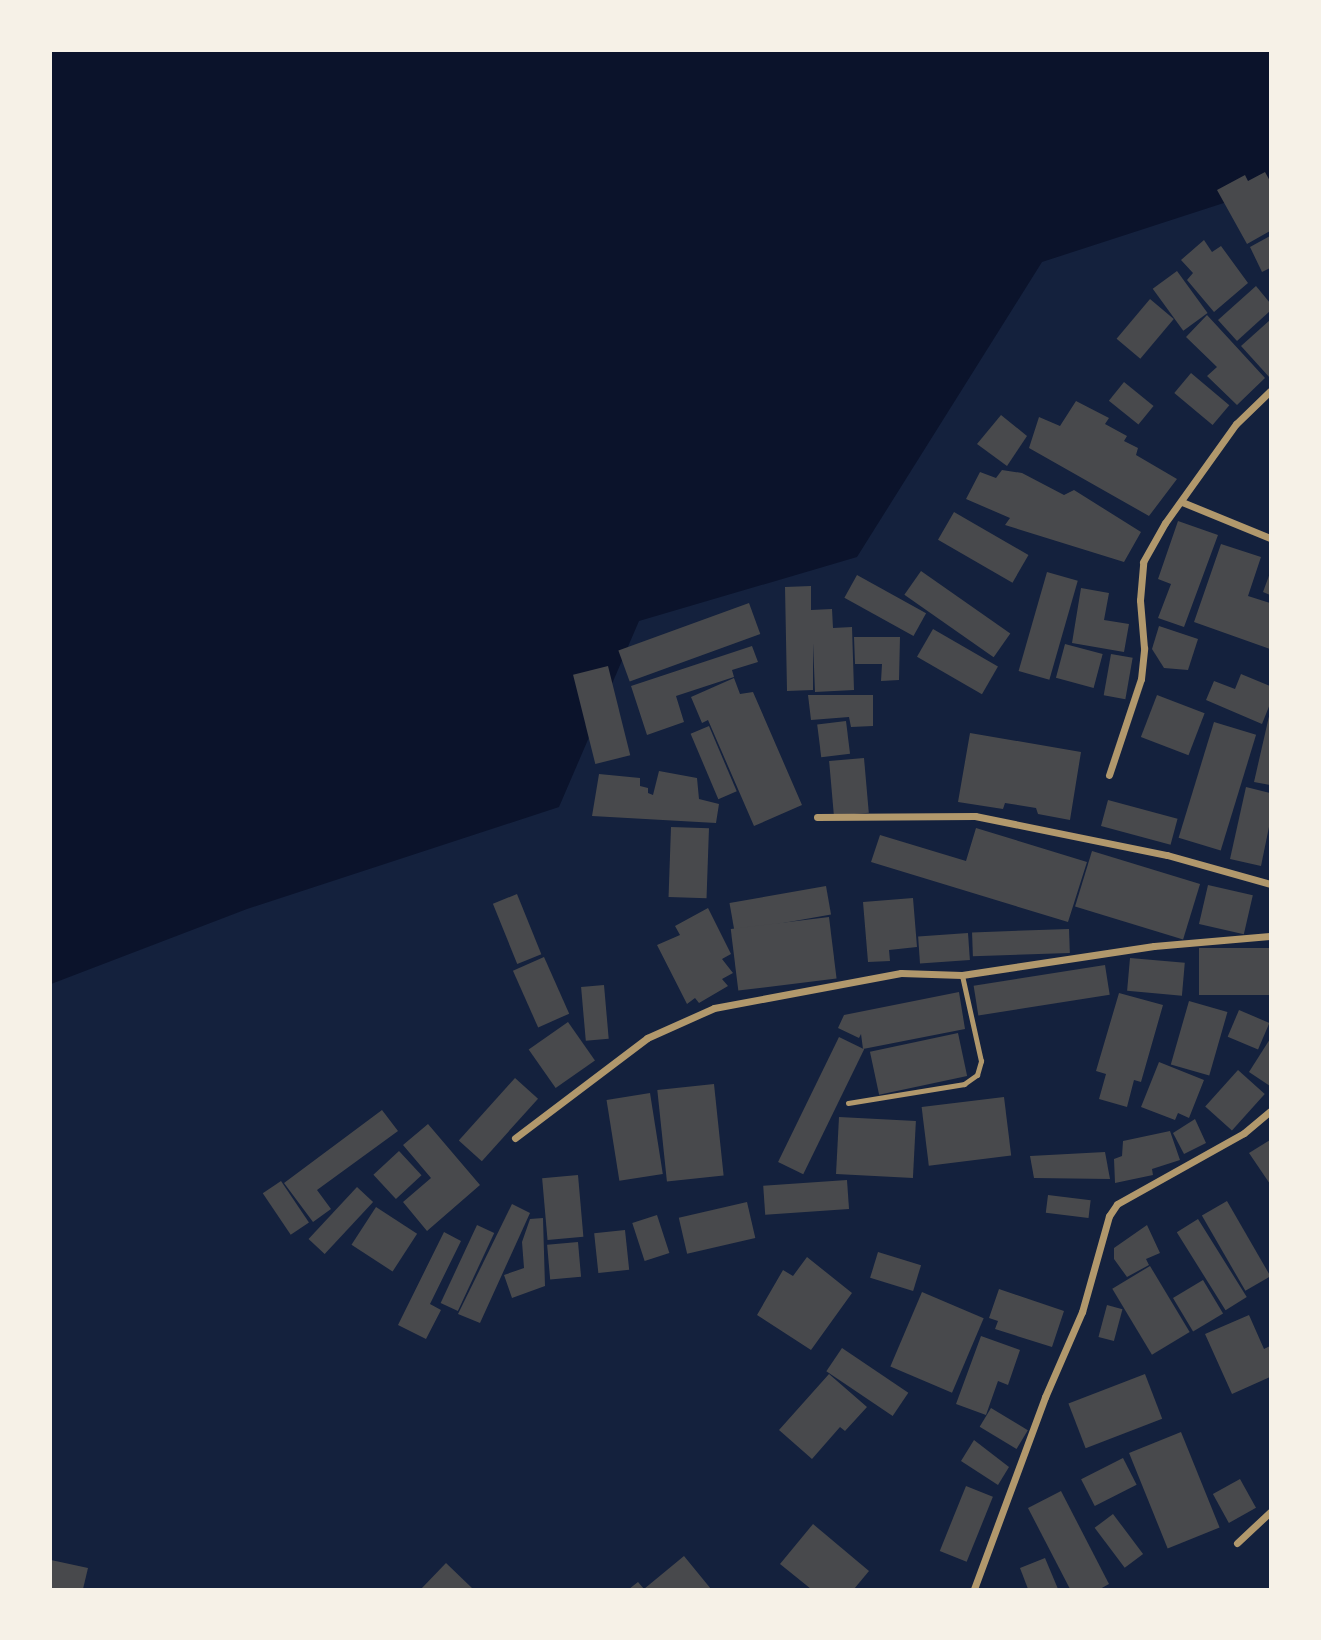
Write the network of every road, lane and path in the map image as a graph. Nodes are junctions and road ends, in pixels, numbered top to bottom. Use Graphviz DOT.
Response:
graph roads {
  1 [pos="1270,391"];
  2 [pos="1182,502"];
  3 [pos="1270,538"];
  4 [pos="1109,775"];
  5 [pos="817,817"];
  6 [pos="1270,884"];
  7 [pos="1270,936"];
  8 [pos="962,975"];
  9 [pos="848,1103"];
  10 [pos="1270,1111"];
  11 [pos="515,1138"];
  12 [pos="1270,1513"];
  13 [pos="1237,1543"];
  14 [pos="974,1589"];
  1 -- 2 [label="street"];
  2 -- 3 [label="street"];
  2 -- 4 [label="street"];
  5 -- 6 [label="street"];
  7 -- 8 [label="street"];
  8 -- 9 [label="lane"];
  8 -- 11 [label="street"];
  10 -- 14 [label="street"];
  12 -- 13 [label="street"];
}
